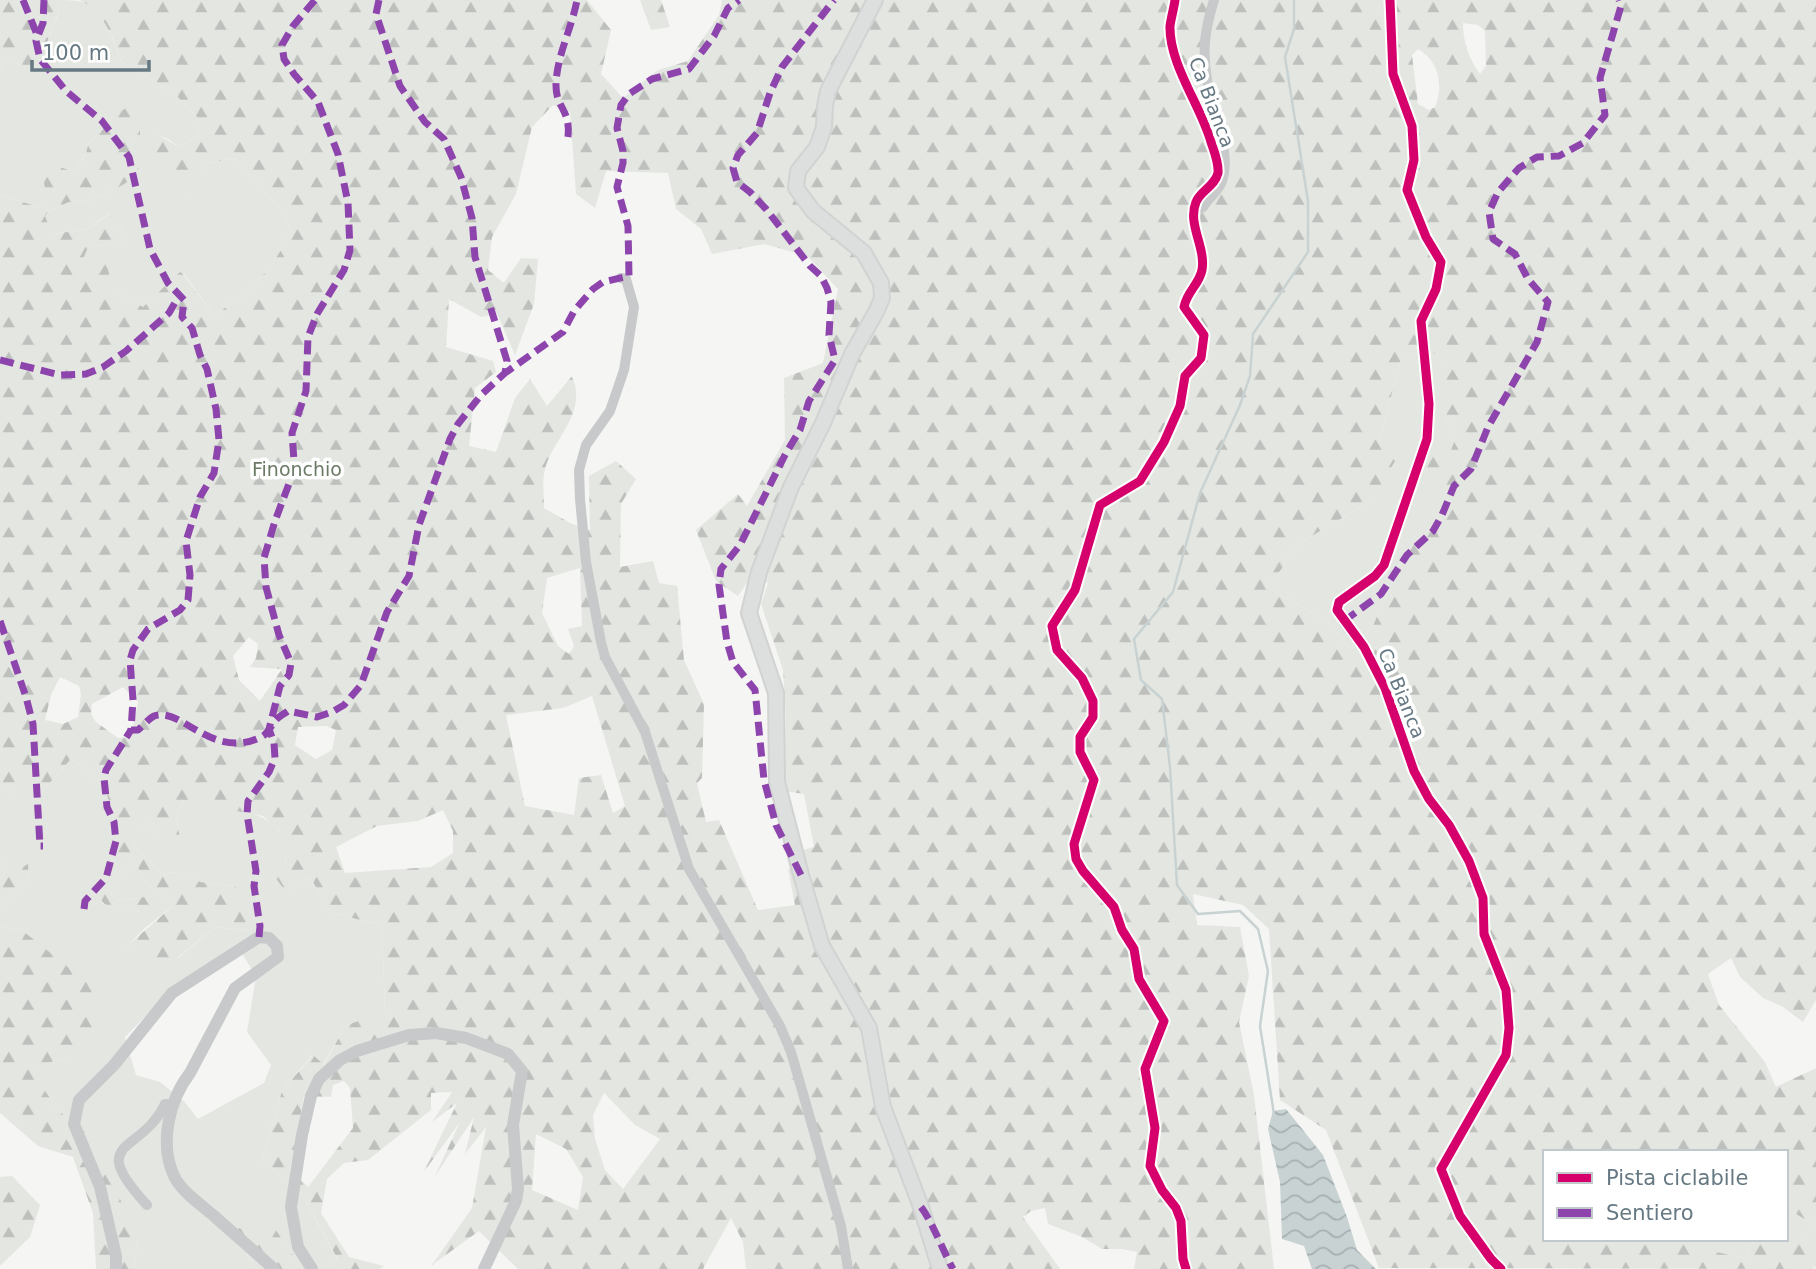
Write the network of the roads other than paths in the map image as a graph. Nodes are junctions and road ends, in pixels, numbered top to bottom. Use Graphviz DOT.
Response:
graph roads {
  1 [pos="875,0"];
  2 [pos="1175,0"];
  3 [pos="1214,0"];
  4 [pos="1390,0"];
  5 [pos="1195,209"];
  6 [pos="621,278"];
  7 [pos="1343,621"];
  8 [pos="173,1104"];
  9 [pos="147,1205"];
  10 [pos="116,1269"];
  11 [pos="274,1269"];
  12 [pos="312,1269"];
  13 [pos="484,1269"];
  14 [pos="848,1269"];
  15 [pos="940,1269"];
  16 [pos="1185,1269"];
  17 [pos="1501,1269"];
  1 -- 15 [label="main road"];
  2 -- 5 [label="street, Ca Bianca"];
  3 -- 5 [label="street, Ca Bianca"];
  4 -- 7 [label="street, Ca Bianca"];
  5 -- 16 [label="street"];
  6 -- 14 [label="street"];
  7 -- 17 [label="street, Ca Bianca"];
  8 -- 9 [label="street"];
  8 -- 10 [label="street"];
  8 -- 11 [label="street"];
  12 -- 13 [label="street"];
}
